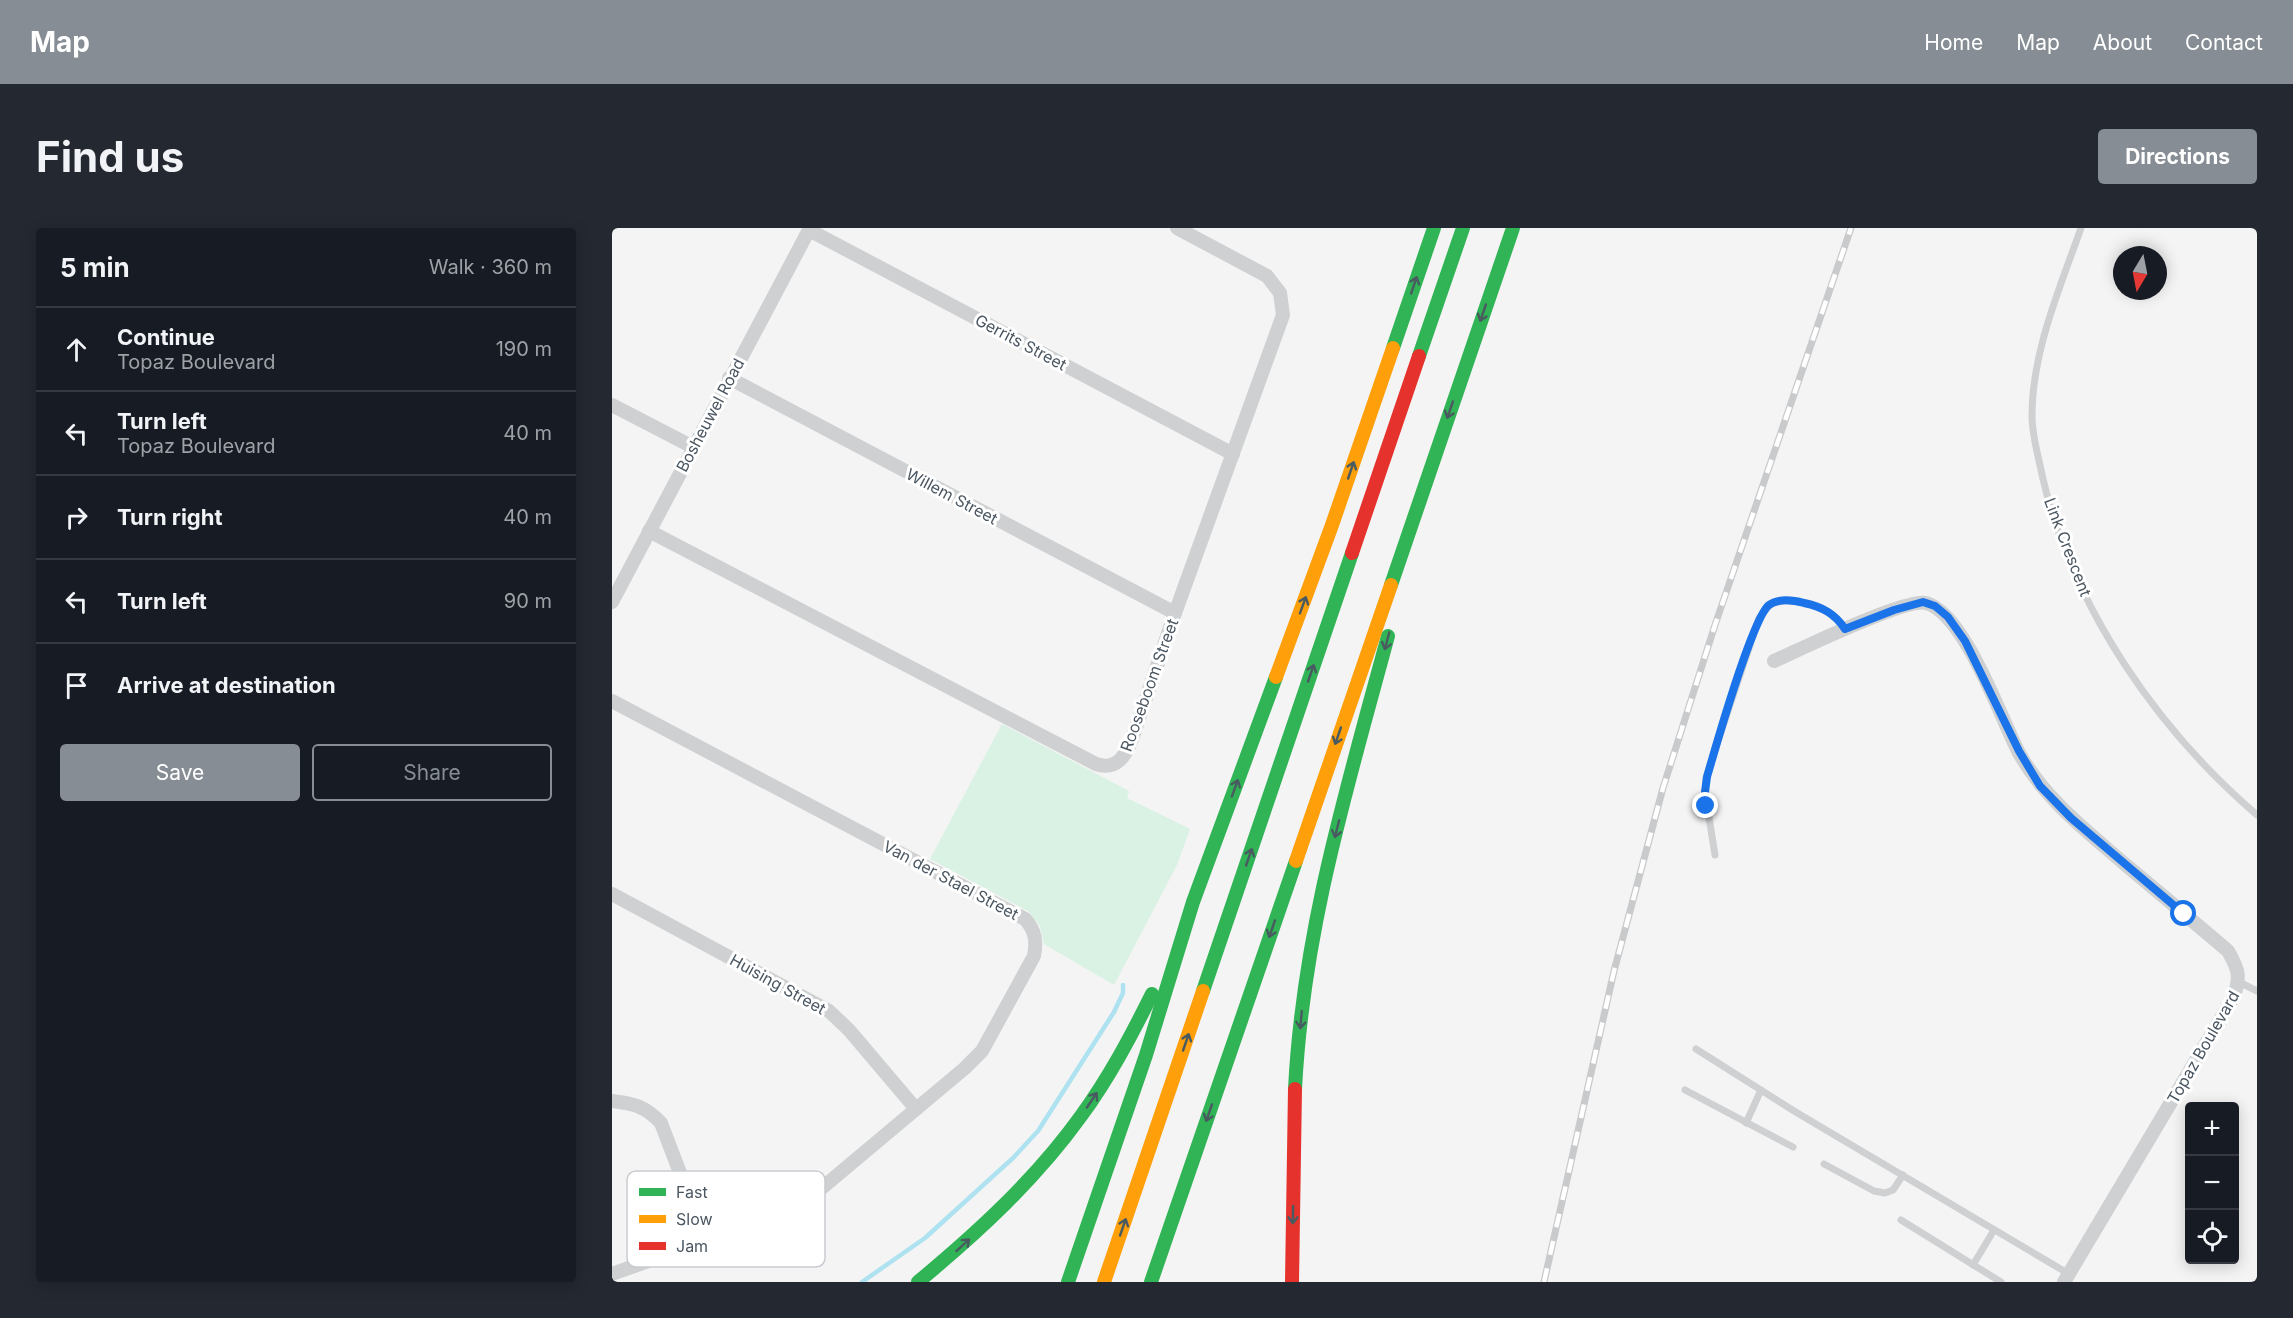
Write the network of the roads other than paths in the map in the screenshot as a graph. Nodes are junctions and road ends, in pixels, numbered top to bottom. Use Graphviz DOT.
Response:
graph roads {
  1 [pos="1177,228"];
  2 [pos="1434,228"];
  3 [pos="1463,228"];
  4 [pos="1513,228"];
  5 [pos="2081,228"];
  6 [pos="810,229"];
  7 [pos="729,378"];
  8 [pos="612,405"];
  9 [pos="693,447"];
  10 [pos="1233,454"];
  11 [pos="1432,462"];
  12 [pos="649,531"];
  13 [pos="612,602"];
  14 [pos="1175,613"];
  15 [pos="1845,629"];
  16 [pos="1774,661"];
  17 [pos="612,701"];
  18 [pos="2257,815"];
  19 [pos="1715,855"];
  20 [pos="612,894"];
  21 [pos="1193,902"];
  22 [pos="2239,982"];
  23 [pos="2257,991"];
  24 [pos="1696,1049"];
  25 [pos="1685,1090"];
  26 [pos="1761,1090"];
  27 [pos="612,1101"];
  28 [pos="916,1110"];
  29 [pos="1746,1123"];
  30 [pos="1793,1147"];
  31 [pos="1824,1164"];
  32 [pos="679,1171"];
  33 [pos="1903,1175"];
  34 [pos="825,1184"];
  35 [pos="1901,1220"];
  36 [pos="1994,1230"];
  37 [pos="1973,1265"];
  38 [pos="632,1267"];
  39 [pos="612,1274"];
  40 [pos="2066,1278"];
  41 [pos="918,1282"];
  42 [pos="1068,1282"];
  43 [pos="1104,1282"];
  44 [pos="1151,1282"];
  45 [pos="1292,1282"];
  46 [pos="2001,1282"];
  1 -- 10 [label="street, Rooseboom Street"];
  21 -- 2 [label="highway, one-way"];
  43 -- 3 [label="highway, one-way"];
  4 -- 11 [label="highway, one-way"];
  5 -- 18 [label="lane, Link Crescent"];
  6 -- 7 [label="street, Bosheuwel Road"];
  6 -- 10 [label="street, Gerrits Street"];
  7 -- 9 [label="street, Bosheuwel Road"];
  7 -- 14 [label="street, Willem Street"];
  8 -- 9 [label="street"];
  9 -- 12 [label="street, Bosheuwel Road"];
  10 -- 14 [label="street, Rooseboom Street"];
  11 -- 44 [label="highway, one-way"];
  11 -- 45 [label="highway, one-way"];
  12 -- 13 [label="street, Bosheuwel Road"];
  12 -- 14 [label="street, Rooseboom Street"];
  15 -- 16 [label="street, Topaz Boulevard"];
  15 -- 19 [label="lane"];
  15 -- 22 [label="street, Topaz Boulevard"];
  17 -- 28 [label="street, Van der Stael Street"];
  20 -- 28 [label="street, Huising Street"];
  41 -- 21 [label="highway, one-way"];
  21 -- 42 [label="highway"];
  22 -- 23 [label="lane"];
  22 -- 40 [label="street, Topaz Boulevard"];
  24 -- 26 [label="lane"];
  25 -- 29 [label="lane"];
  26 -- 29 [label="lane"];
  26 -- 33 [label="lane"];
  27 -- 32 [label="street"];
  28 -- 34 [label="street, Van der Stael Street"];
  29 -- 30 [label="lane"];
  31 -- 33 [label="lane"];
  33 -- 36 [label="lane"];
  35 -- 37 [label="lane"];
  36 -- 37 [label="lane"];
  36 -- 40 [label="lane"];
  37 -- 46 [label="lane"];
  38 -- 39 [label="street, Van der Stael Street"];
}
